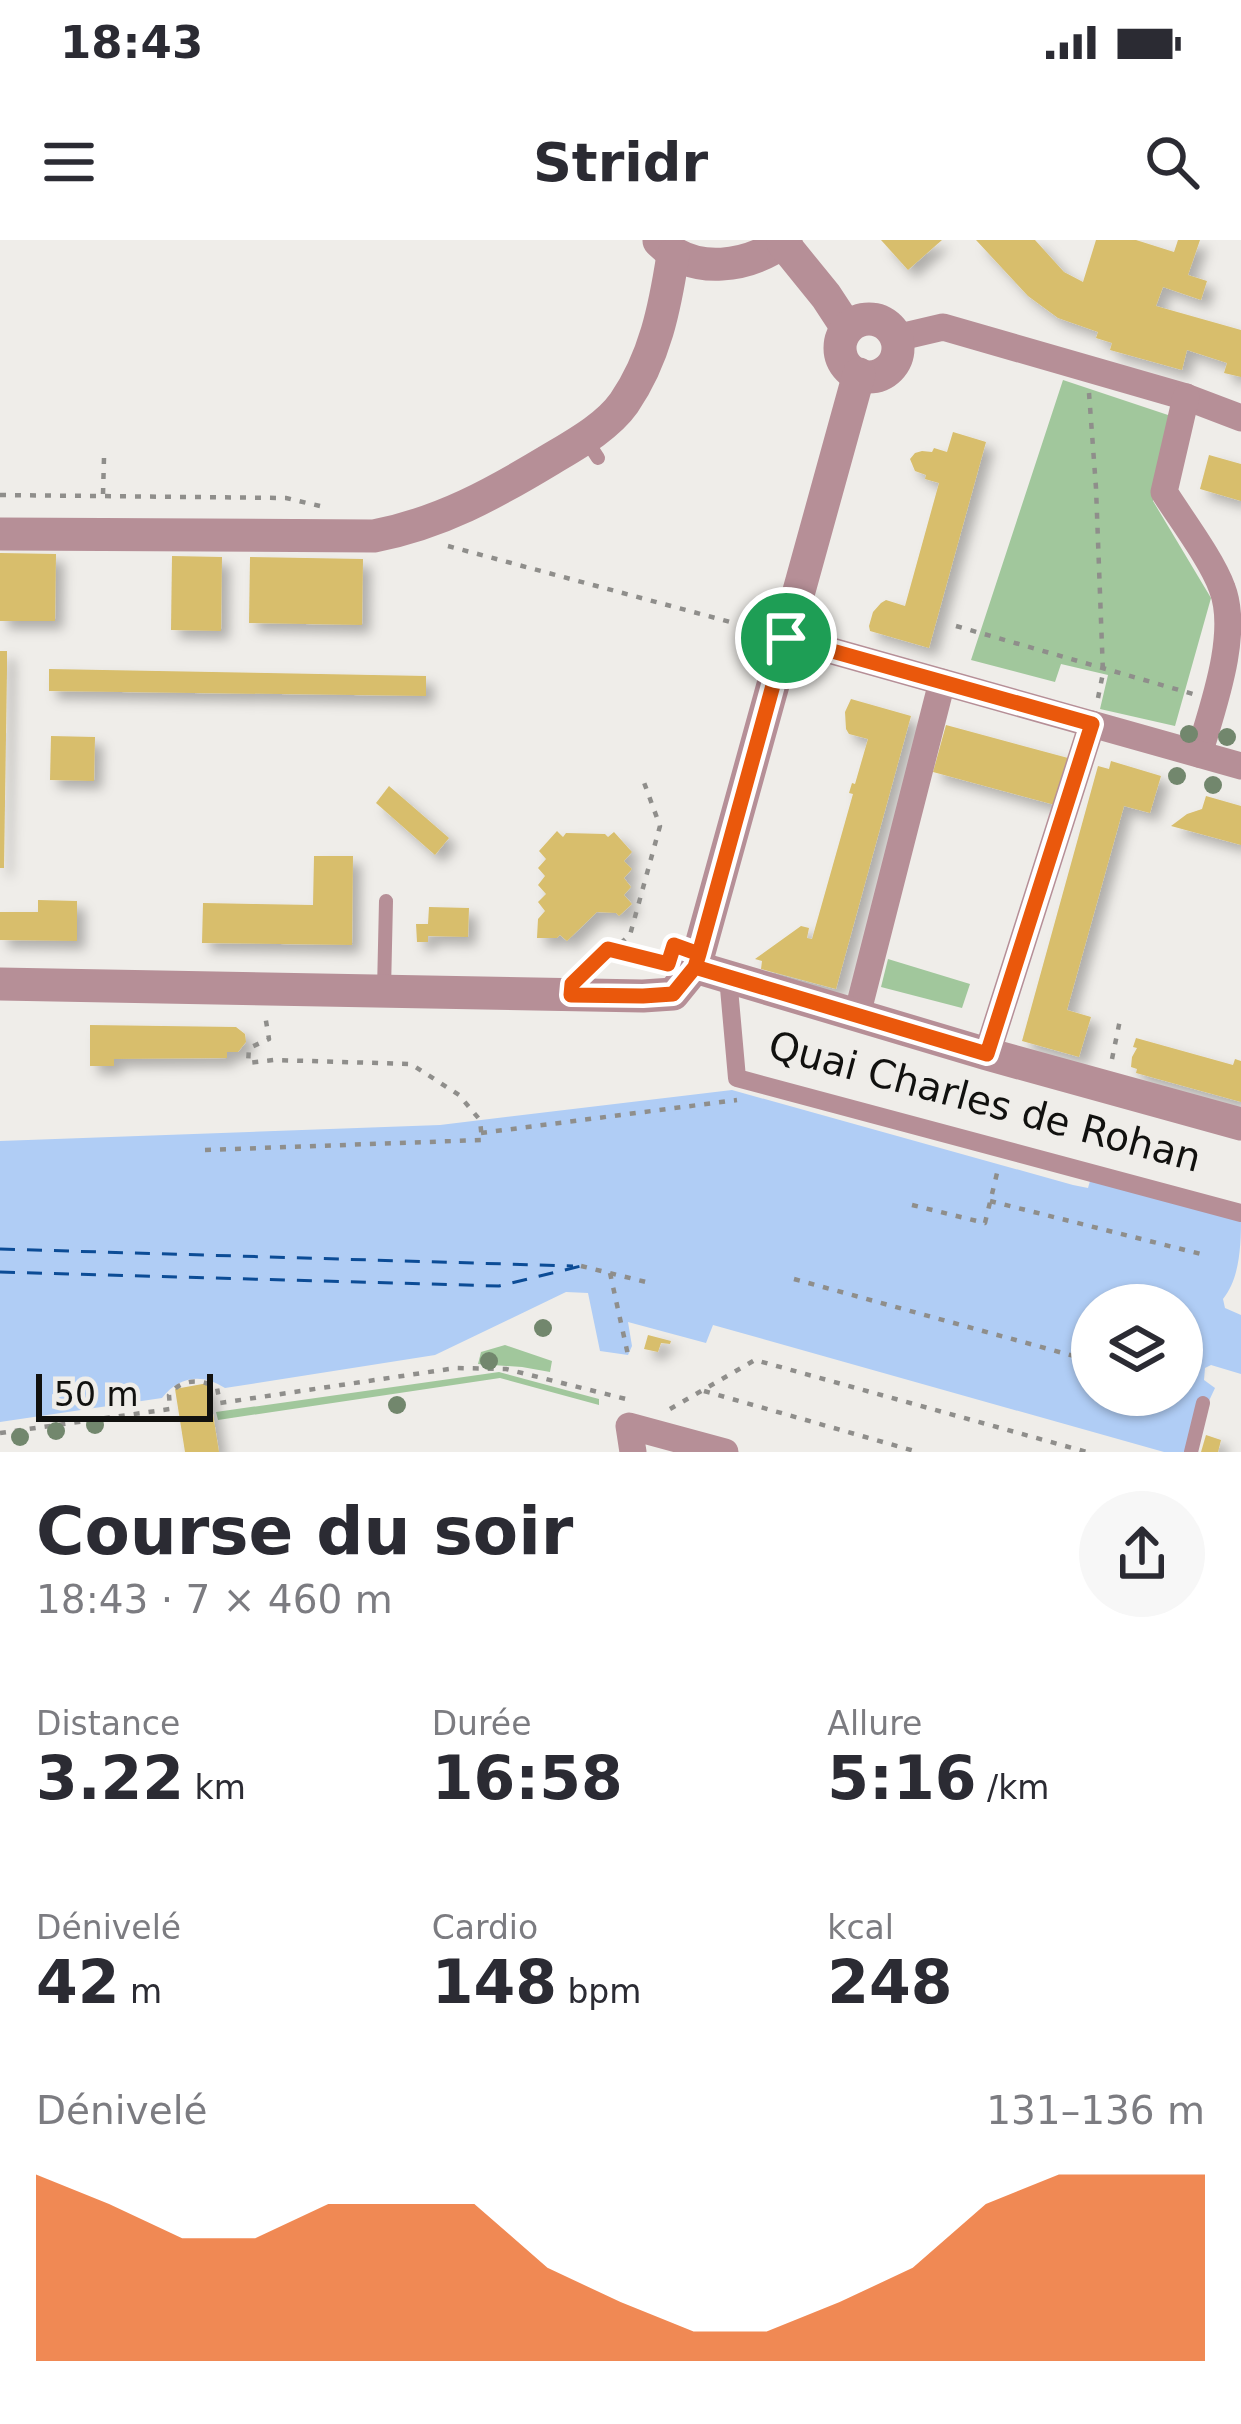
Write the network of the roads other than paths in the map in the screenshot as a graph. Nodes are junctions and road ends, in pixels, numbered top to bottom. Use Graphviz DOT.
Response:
graph roads {
  1 [pos="785,242"];
  2 [pos="665,247"];
  3 [pos="847,328"];
  4 [pos="896,338"];
  5 [pos="859,374"];
  6 [pos="1186,397"];
  7 [pos="1241,418"];
  8 [pos="0,535"];
  9 [pos="788,631"];
  10 [pos="942,682"];
  11 [pos="1092,724"];
  12 [pos="1199,754"];
  13 [pos="1241,766"];
  14 [pos="386,901"];
  15 [pos="682,965"];
  16 [pos="728,977"];
  17 [pos="0,984"];
  18 [pos="384,990"];
  19 [pos="856,1016"];
  20 [pos="987,1054"];
  21 [pos="1241,1124"];
  22 [pos="1241,1213"];
  23 [pos="1200,1416"];
  24 [pos="630,1423"];
  25 [pos="725,1452"];
  26 [pos="1191,1452"];
  1 -- 2 [label="street"];
  1 -- 3 [label="street"];
  2 -- 8 [label="street"];
  3 -- 4 [label="street"];
  3 -- 5 [label="street"];
  4 -- 5 [label="street"];
  4 -- 6 [label="street"];
  5 -- 9 [label="street"];
  6 -- 7 [label="street"];
  6 -- 12 [label="street"];
  9 -- 10 [label="street"];
  9 -- 15 [label="street"];
  10 -- 11 [label="street"];
  10 -- 19 [label="street"];
  11 -- 12 [label="street"];
  11 -- 20 [label="street"];
  12 -- 13 [label="street"];
  14 -- 18 [label="lane"];
  15 -- 16 [label="street, Quai Charles de Rohan"];
  15 -- 18 [label="street"];
  16 -- 19 [label="street, Quai Charles de Rohan"];
  16 -- 22 [label="street, Quai Charles de Rohan"];
  17 -- 18 [label="street"];
  19 -- 20 [label="street, Quai Charles de Rohan"];
  20 -- 21 [label="street, Quai Charles de Rohan"];
  23 -- 26 [label="lane"];
  24 -- 25 [label="street"];
}
